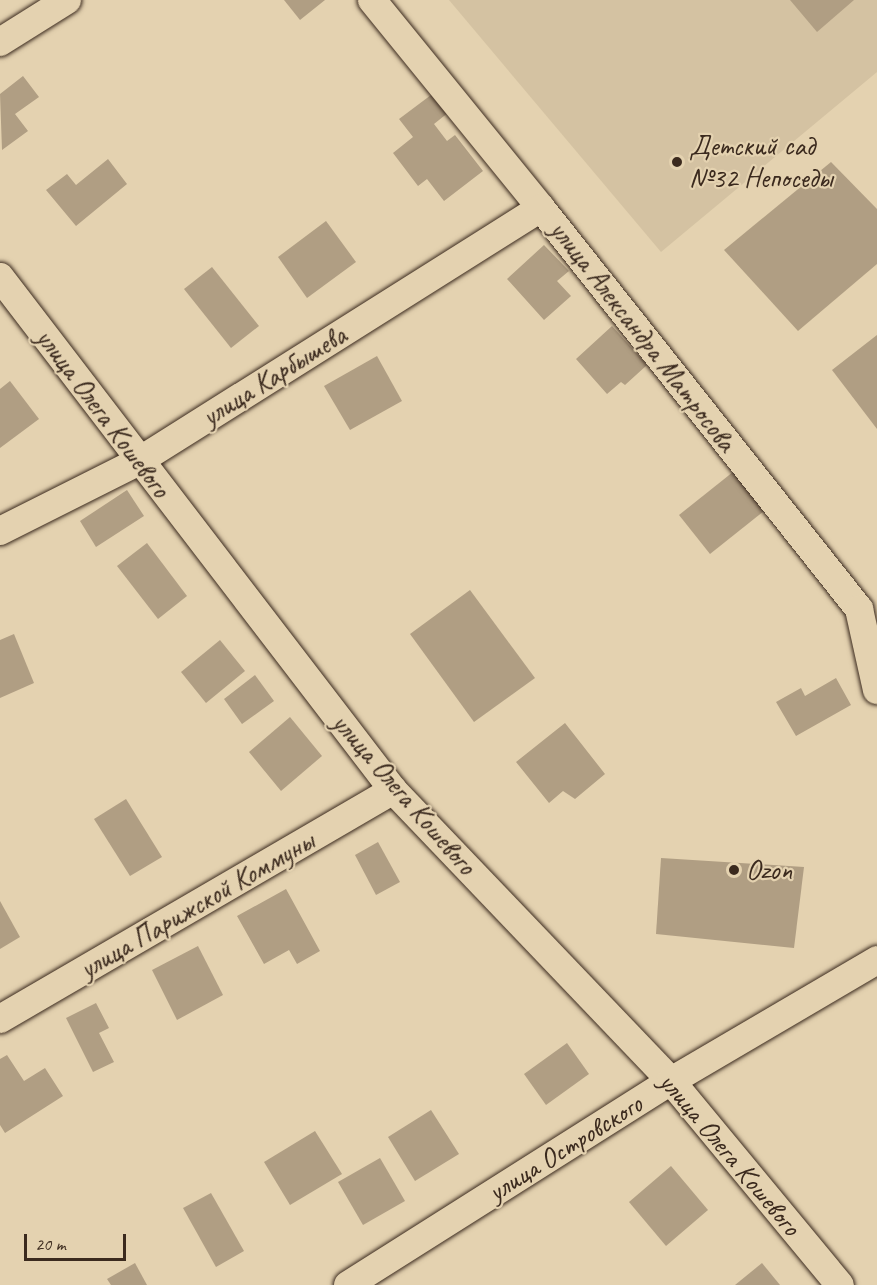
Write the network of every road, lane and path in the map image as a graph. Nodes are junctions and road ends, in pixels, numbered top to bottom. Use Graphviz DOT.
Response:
graph roads {
  1 [pos="67,0"];
  2 [pos="372,0"];
  3 [pos="0,42"];
  4 [pos="541,208"];
  5 [pos="0,277"];
  6 [pos="139,461"];
  7 [pos="0,531"];
  8 [pos="877,690"];
  9 [pos="393,790"];
  10 [pos="877,960"];
  11 [pos="0,1019"];
  12 [pos="671,1082"];
  13 [pos="348,1285"];
  14 [pos="840,1285"];
  1 -- 3 [label="street"];
  2 -- 4 [label="street, улица Александра Матросова"];
  4 -- 6 [label="street, улица Карбышева"];
  4 -- 8 [label="street, улица Александра Матросова"];
  5 -- 6 [label="street, улица Олега Кошевого"];
  6 -- 7 [label="street, улица Карбышева"];
  6 -- 9 [label="street, улица Олега Кошевого"];
  9 -- 11 [label="street, улица Парижской Коммуны"];
  9 -- 12 [label="street, улица Олега Кошевого"];
  10 -- 12 [label="street, улица Островского"];
  12 -- 13 [label="street, улица Островского"];
  12 -- 14 [label="street, улица Олега Кошевого"];
}
